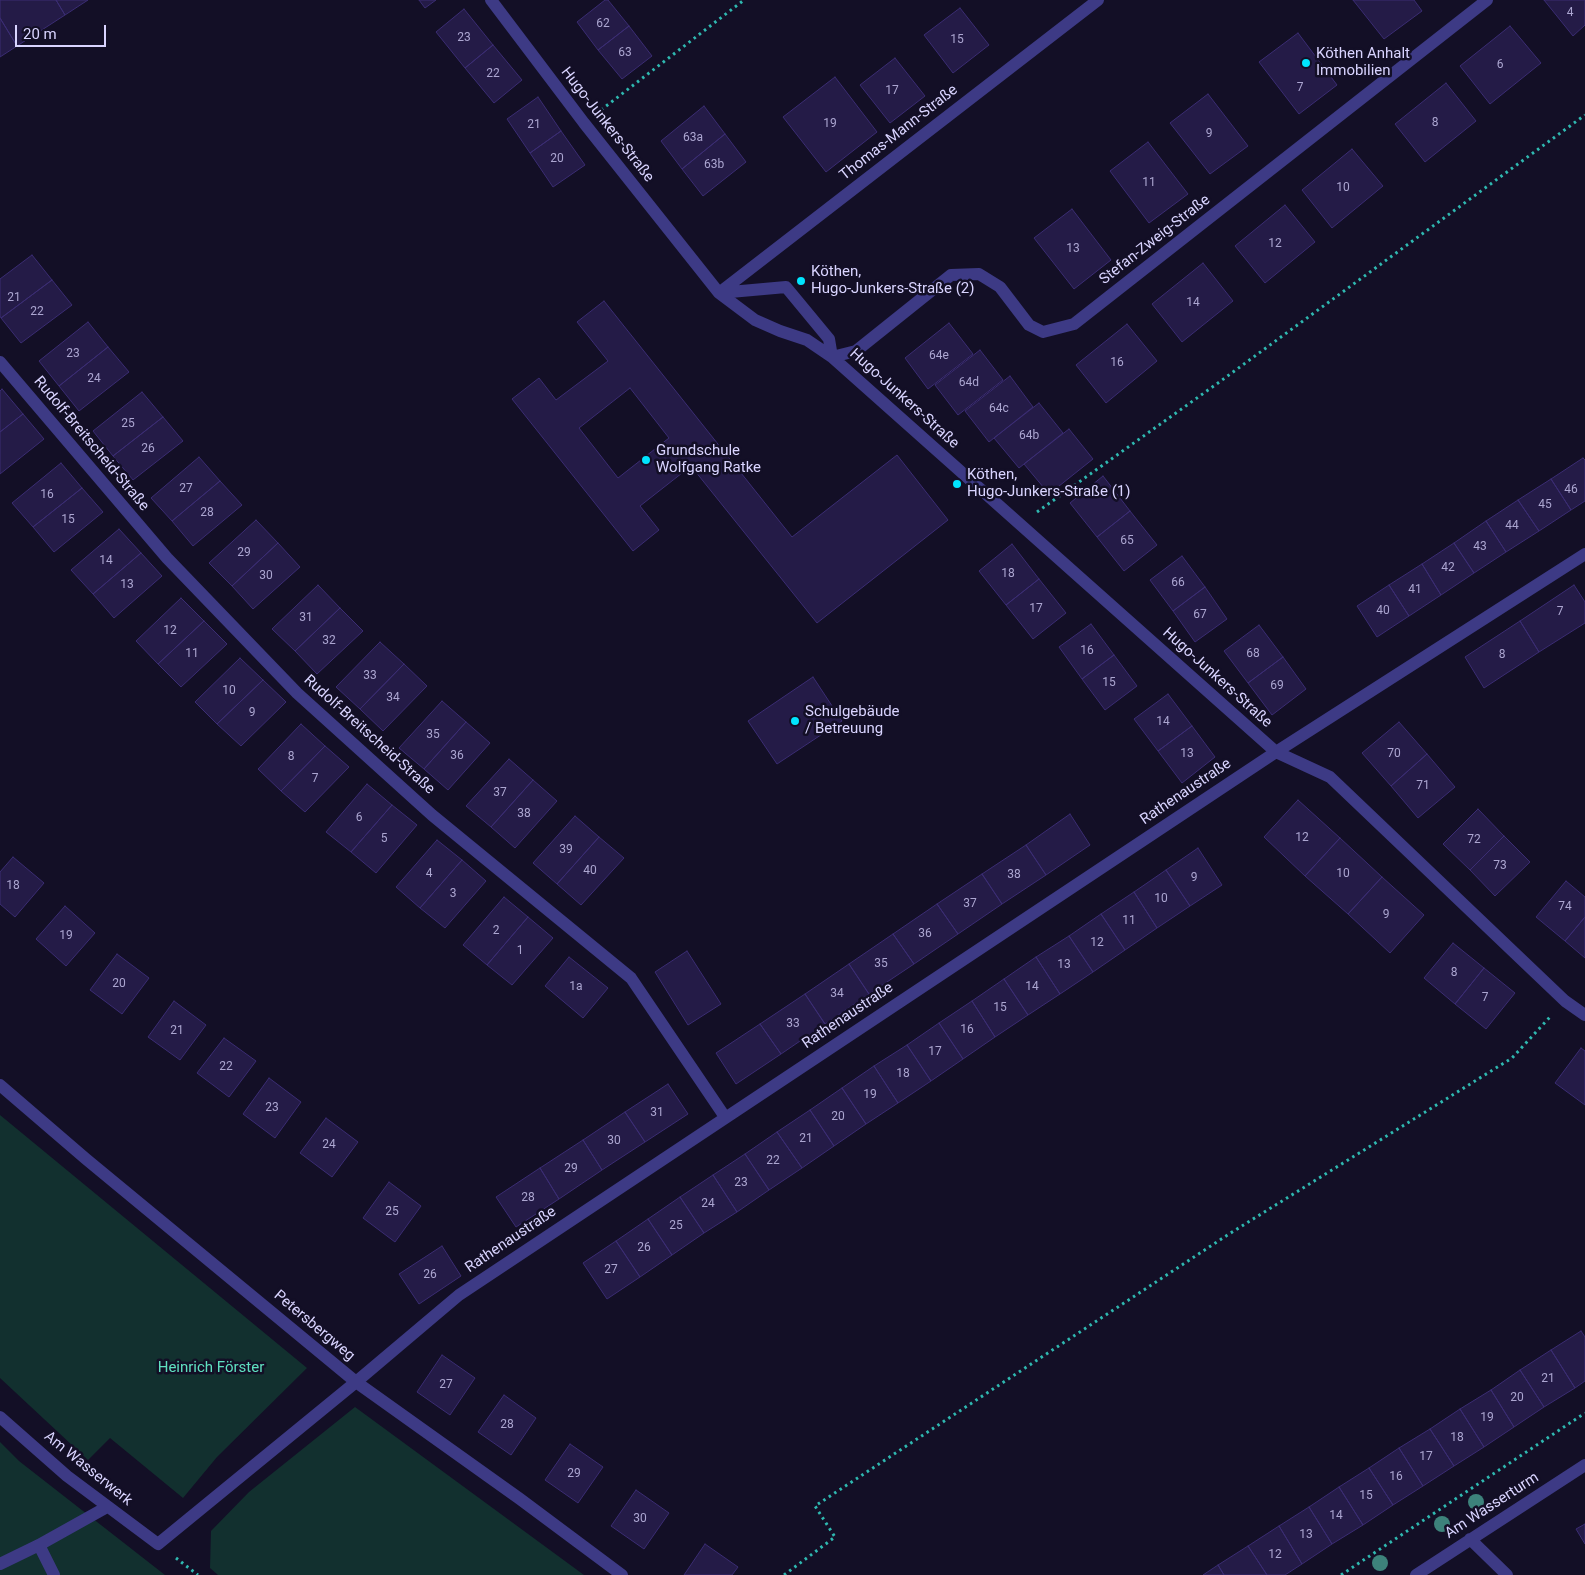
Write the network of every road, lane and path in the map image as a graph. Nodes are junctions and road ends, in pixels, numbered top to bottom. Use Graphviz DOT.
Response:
graph roads {
  1 [pos="491,0"];
  2 [pos="744,0"];
  3 [pos="1098,0"];
  4 [pos="1487,0"];
  5 [pos="1585,114"];
  6 [pos="584,123"];
  7 [pos="719,293"];
  8 [pos="832,357"];
  9 [pos="0,362"];
  10 [pos="1020,524"];
  11 [pos="1585,554"];
  12 [pos="1276,752"];
  13 [pos="1565,1001"];
  14 [pos="1585,1005"];
  15 [pos="1585,1016"];
  16 [pos="0,1085"];
  17 [pos="725,1117"];
  18 [pos="356,1382"];
  19 [pos="1585,1413"];
  20 [pos="0,1417"];
  21 [pos="1585,1465"];
  22 [pos="107,1507"];
  23 [pos="1470,1540"];
  24 [pos="158,1544"];
  25 [pos="39,1545"];
  26 [pos="0,1564"];
  27 [pos="54,1575"];
  28 [pos="198,1575"];
  29 [pos="622,1575"];
  30 [pos="784,1575"];
  31 [pos="1341,1575"];
  32 [pos="1416,1575"];
  33 [pos="1507,1575"];
  1 -- 6 [label="street, Hugo-Junkers-Straße"];
  2 -- 6 [label="path"];
  3 -- 7 [label="street, Thomas-Mann-Straße"];
  4 -- 8 [label="street, Stefan-Zweig-Straße"];
  5 -- 10 [label="path"];
  6 -- 7 [label="street, Hugo-Junkers-Straße"];
  7 -- 8 [label="street, Hugo-Junkers-Straße"];
  7 -- 8 [label="street, Hugo-Junkers-Straße"];
  8 -- 10 [label="street, Hugo-Junkers-Straße"];
  9 -- 17 [label="street, Rudolf-Breitscheid-Straße"];
  10 -- 12 [label="street, Hugo-Junkers-Straße"];
  11 -- 12 [label="street, Rathenaustraße"];
  12 -- 13 [label="street, Hugo-Junkers-Straße"];
  12 -- 17 [label="street, Rathenaustraße"];
  13 -- 14 [label="street"];
  13 -- 15 [label="street, Hugo-Junkers-Straße"];
  13 -- 30 [label="path"];
  16 -- 18 [label="street, Petersbergweg"];
  17 -- 18 [label="street, Rathenaustraße"];
  18 -- 24 [label="street, Rathenaustraße"];
  18 -- 29 [label="street, Petersbergweg"];
  19 -- 31 [label="path"];
  20 -- 22 [label="street, Am Wasserwerk"];
  21 -- 23 [label="street, Am Wasserturm"];
  22 -- 24 [label="street, Am Wasserwerk"];
  22 -- 25 [label="street"];
  23 -- 32 [label="street, Am Wasserturm"];
  23 -- 33 [label="street"];
  24 -- 28 [label="path"];
  25 -- 26 [label="street"];
  25 -- 27 [label="street"];
}
